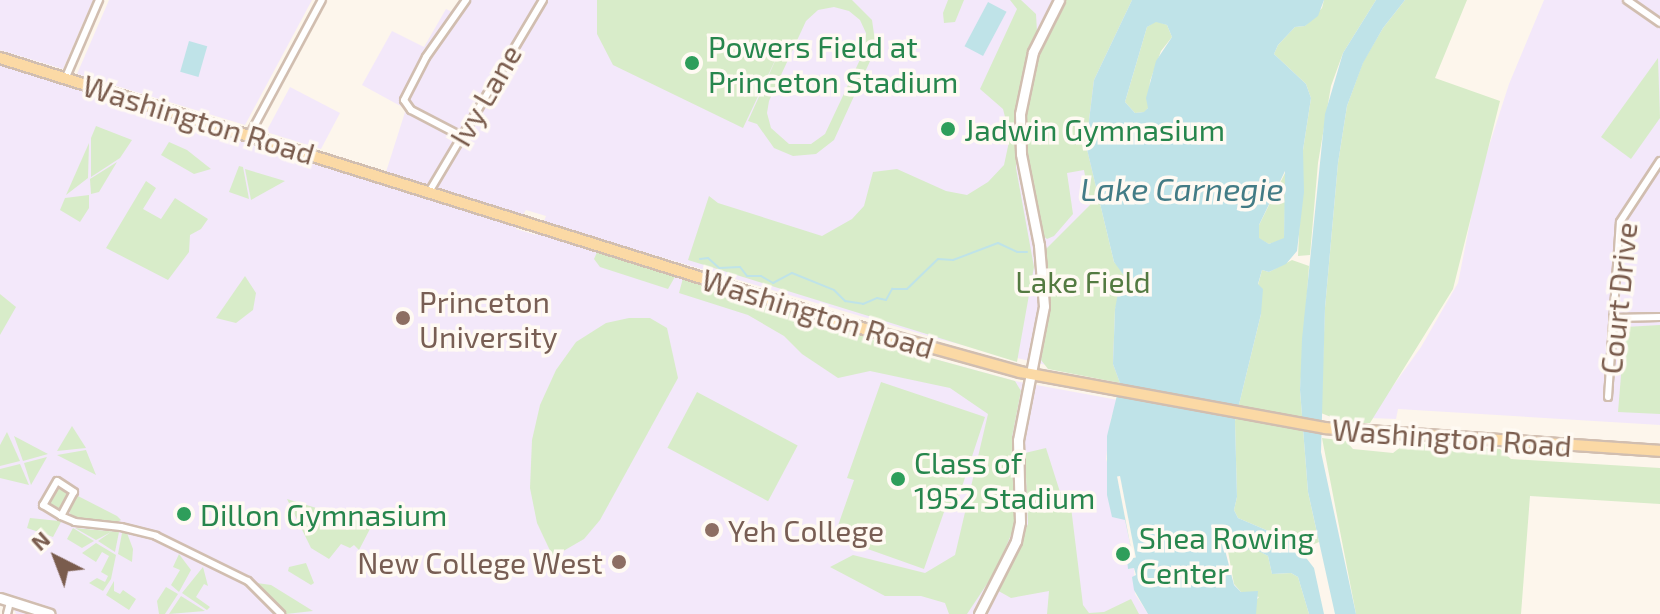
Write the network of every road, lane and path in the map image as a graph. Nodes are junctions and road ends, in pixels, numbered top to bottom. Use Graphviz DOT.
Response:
graph roads {
  1 [pos="99,0"];
  2 [pos="322,0"];
  3 [pos="466,0"];
  4 [pos="543,0"];
  5 [pos="1059,0"];
  6 [pos="1627,0"];
  7 [pos="1660,23"];
  8 [pos="0,58"];
  9 [pos="66,77"];
  10 [pos="250,134"];
  11 [pos="461,136"];
  12 [pos="1660,161"];
  13 [pos="429,192"];
  14 [pos="1660,317"];
  15 [pos="1613,318"];
  16 [pos="1033,374"];
  17 [pos="1608,397"];
  18 [pos="1660,451"];
  19 [pos="61,516"];
  20 [pos="5,600"];
  21 [pos="7,614"];
  22 [pos="50,614"];
  23 [pos="281,614"];
  24 [pos="979,614"];
  1 -- 9 [label="street"];
  2 -- 10 [label="street"];
  3 -- 11 [label="street"];
  4 -- 11 [label="street, Ivy Lane"];
  5 -- 16 [label="street"];
  6 -- 7 [label="street"];
  8 -- 9 [label="main road, Washington Road"];
  9 -- 10 [label="main road, Washington Road"];
  10 -- 13 [label="main road, Washington Road"];
  11 -- 13 [label="street, Ivy Lane"];
  12 -- 15 [label="street, Court Drive"];
  13 -- 16 [label="main road, Washington Road"];
  14 -- 15 [label="street"];
  15 -- 17 [label="street, Court Drive"];
  16 -- 18 [label="main road, Washington Road"];
  16 -- 24 [label="street"];
  19 -- 19 [label="street"];
  19 -- 23 [label="street"];
  20 -- 21 [label="street"];
  20 -- 22 [label="street"];
}
